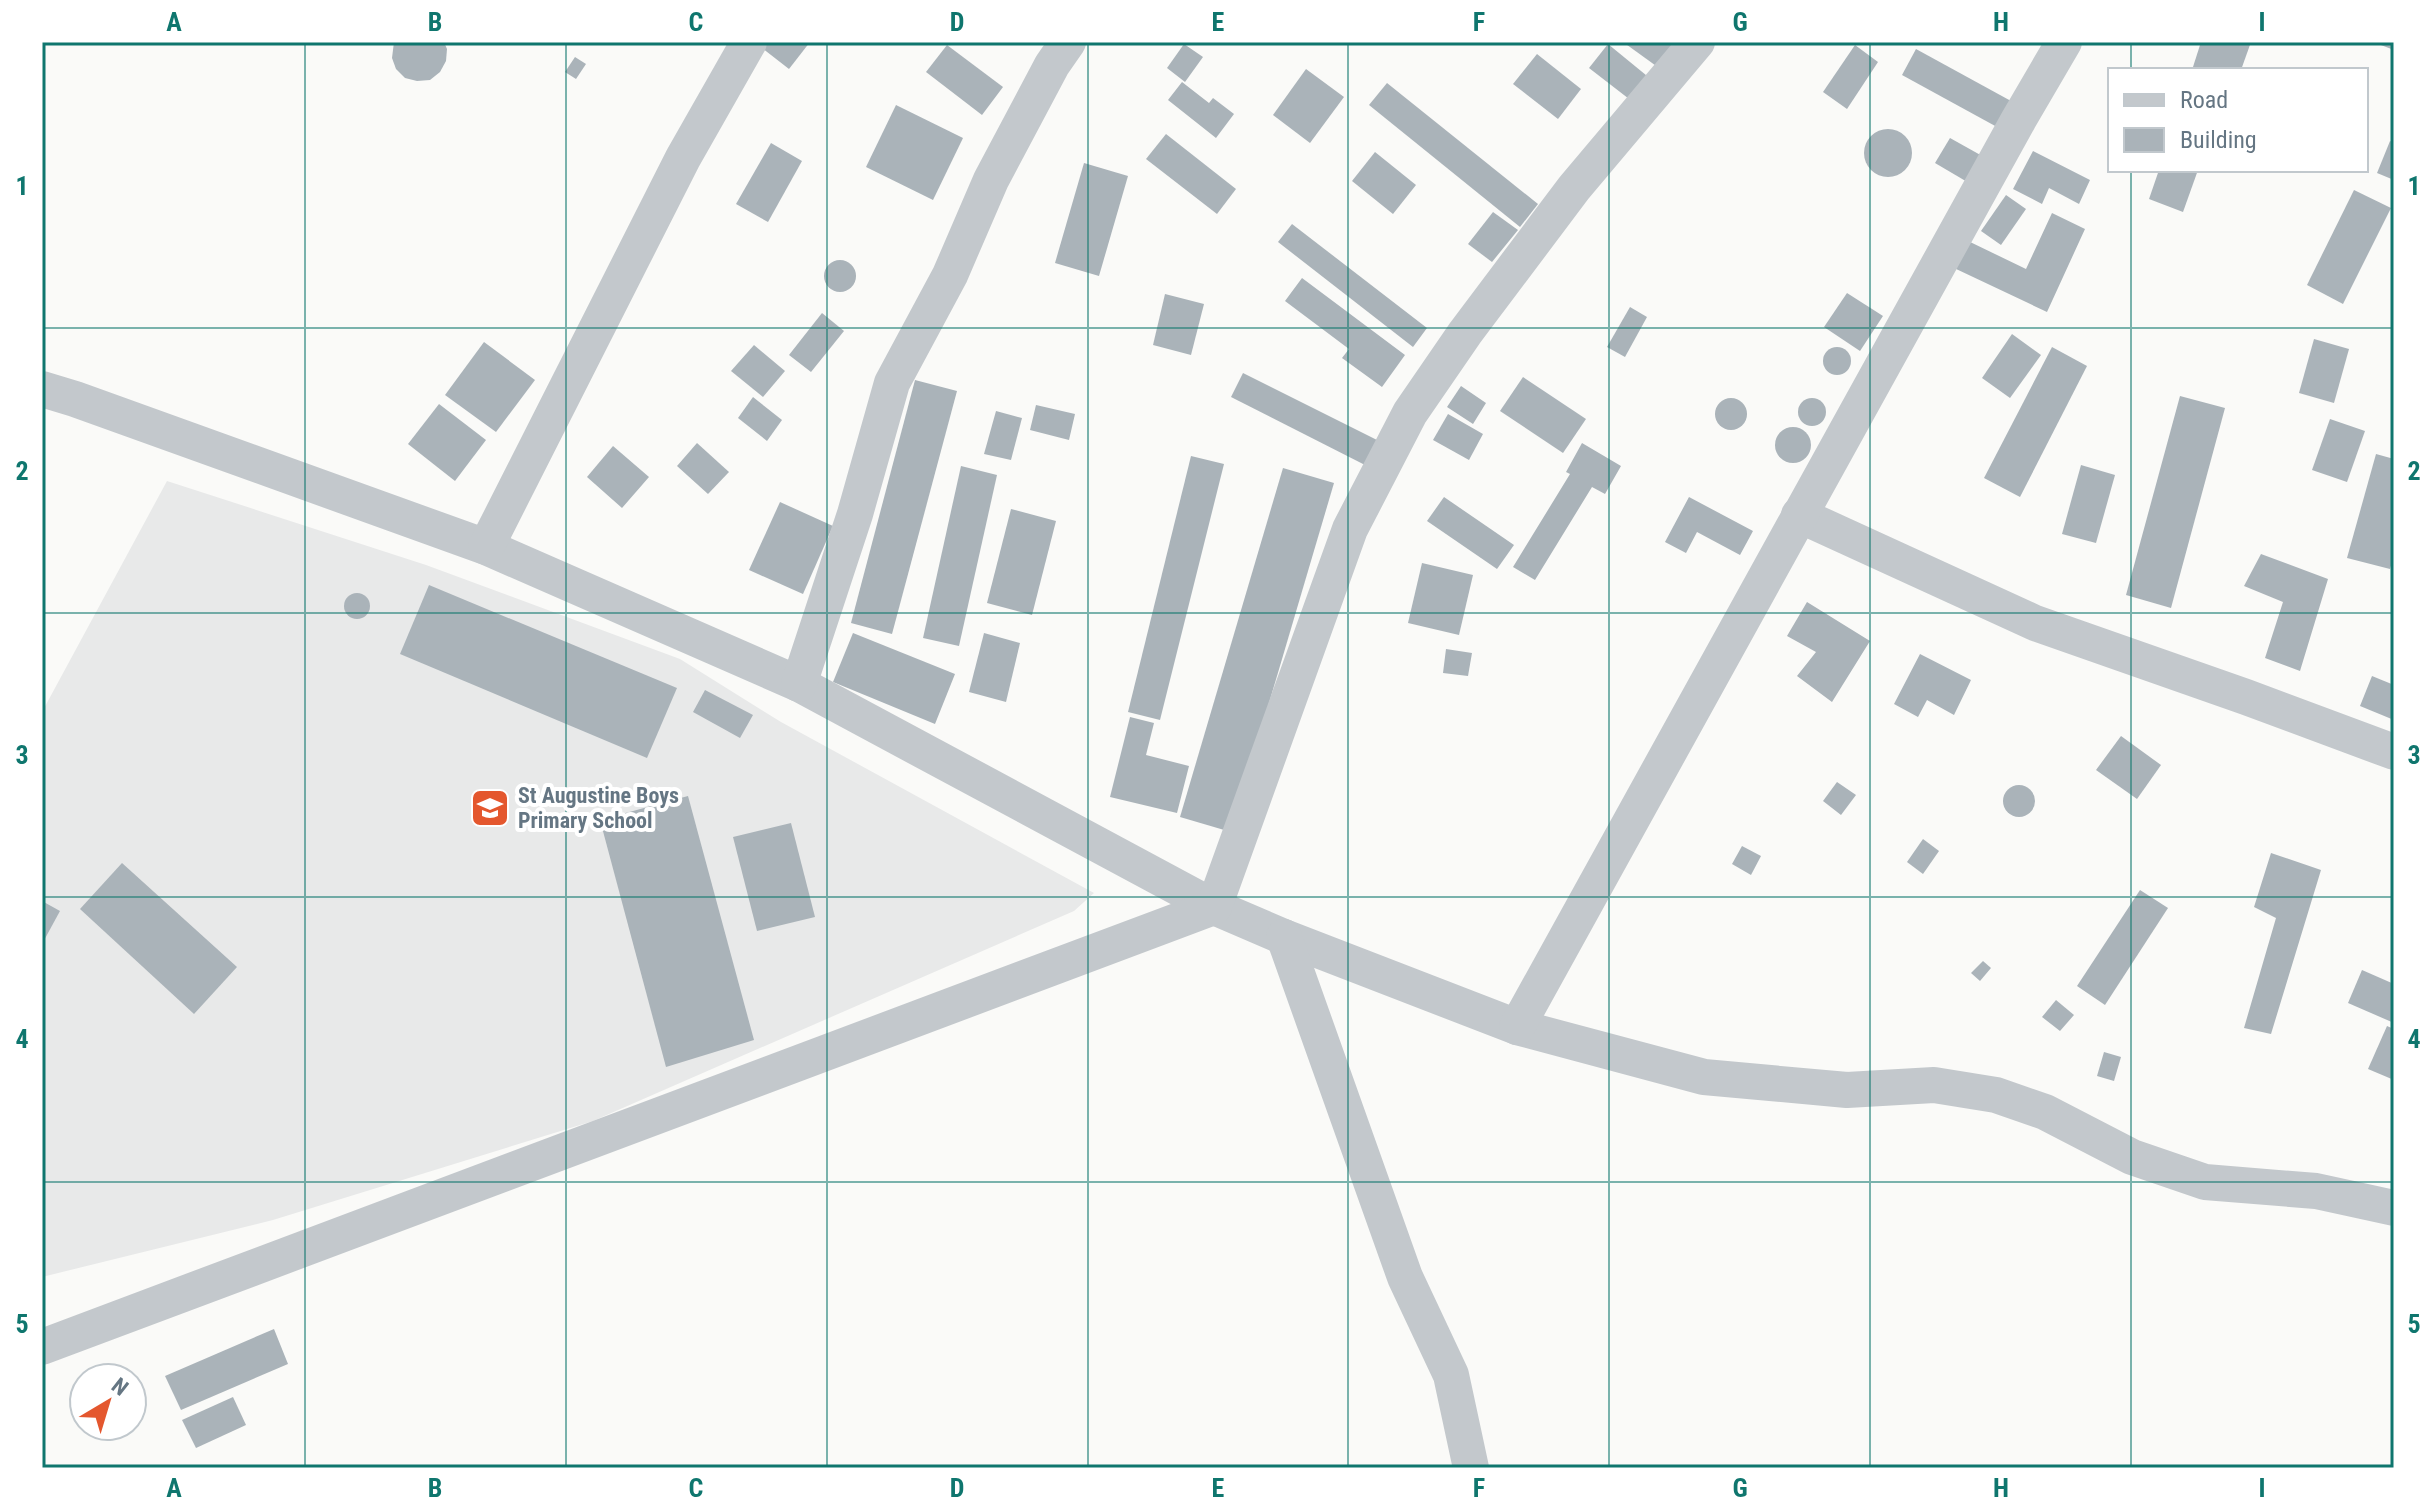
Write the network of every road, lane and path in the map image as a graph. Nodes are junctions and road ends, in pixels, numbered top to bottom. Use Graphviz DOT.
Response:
graph roads {
  1 [pos="749,42"];
  2 [pos="1068,42"];
  3 [pos="1697,42"];
  4 [pos="2064,42"];
  5 [pos="42,389"];
  6 [pos="1799,515"];
  7 [pos="486,547"];
  8 [pos="799,684"];
  9 [pos="2394,752"];
  10 [pos="1214,907"];
  11 [pos="1284,937"];
  12 [pos="1517,1027"];
  13 [pos="2394,1208"];
  14 [pos="42,1347"];
  15 [pos="1471,1468"];
  1 -- 7 [label="street"];
  2 -- 8 [label="street"];
  3 -- 10 [label="street"];
  4 -- 6 [label="street"];
  5 -- 7 [label="street"];
  6 -- 9 [label="street"];
  6 -- 12 [label="street"];
  7 -- 8 [label="street"];
  8 -- 10 [label="street"];
  10 -- 11 [label="street"];
  10 -- 14 [label="street"];
  11 -- 12 [label="street"];
  11 -- 15 [label="street"];
  12 -- 13 [label="street"];
}
